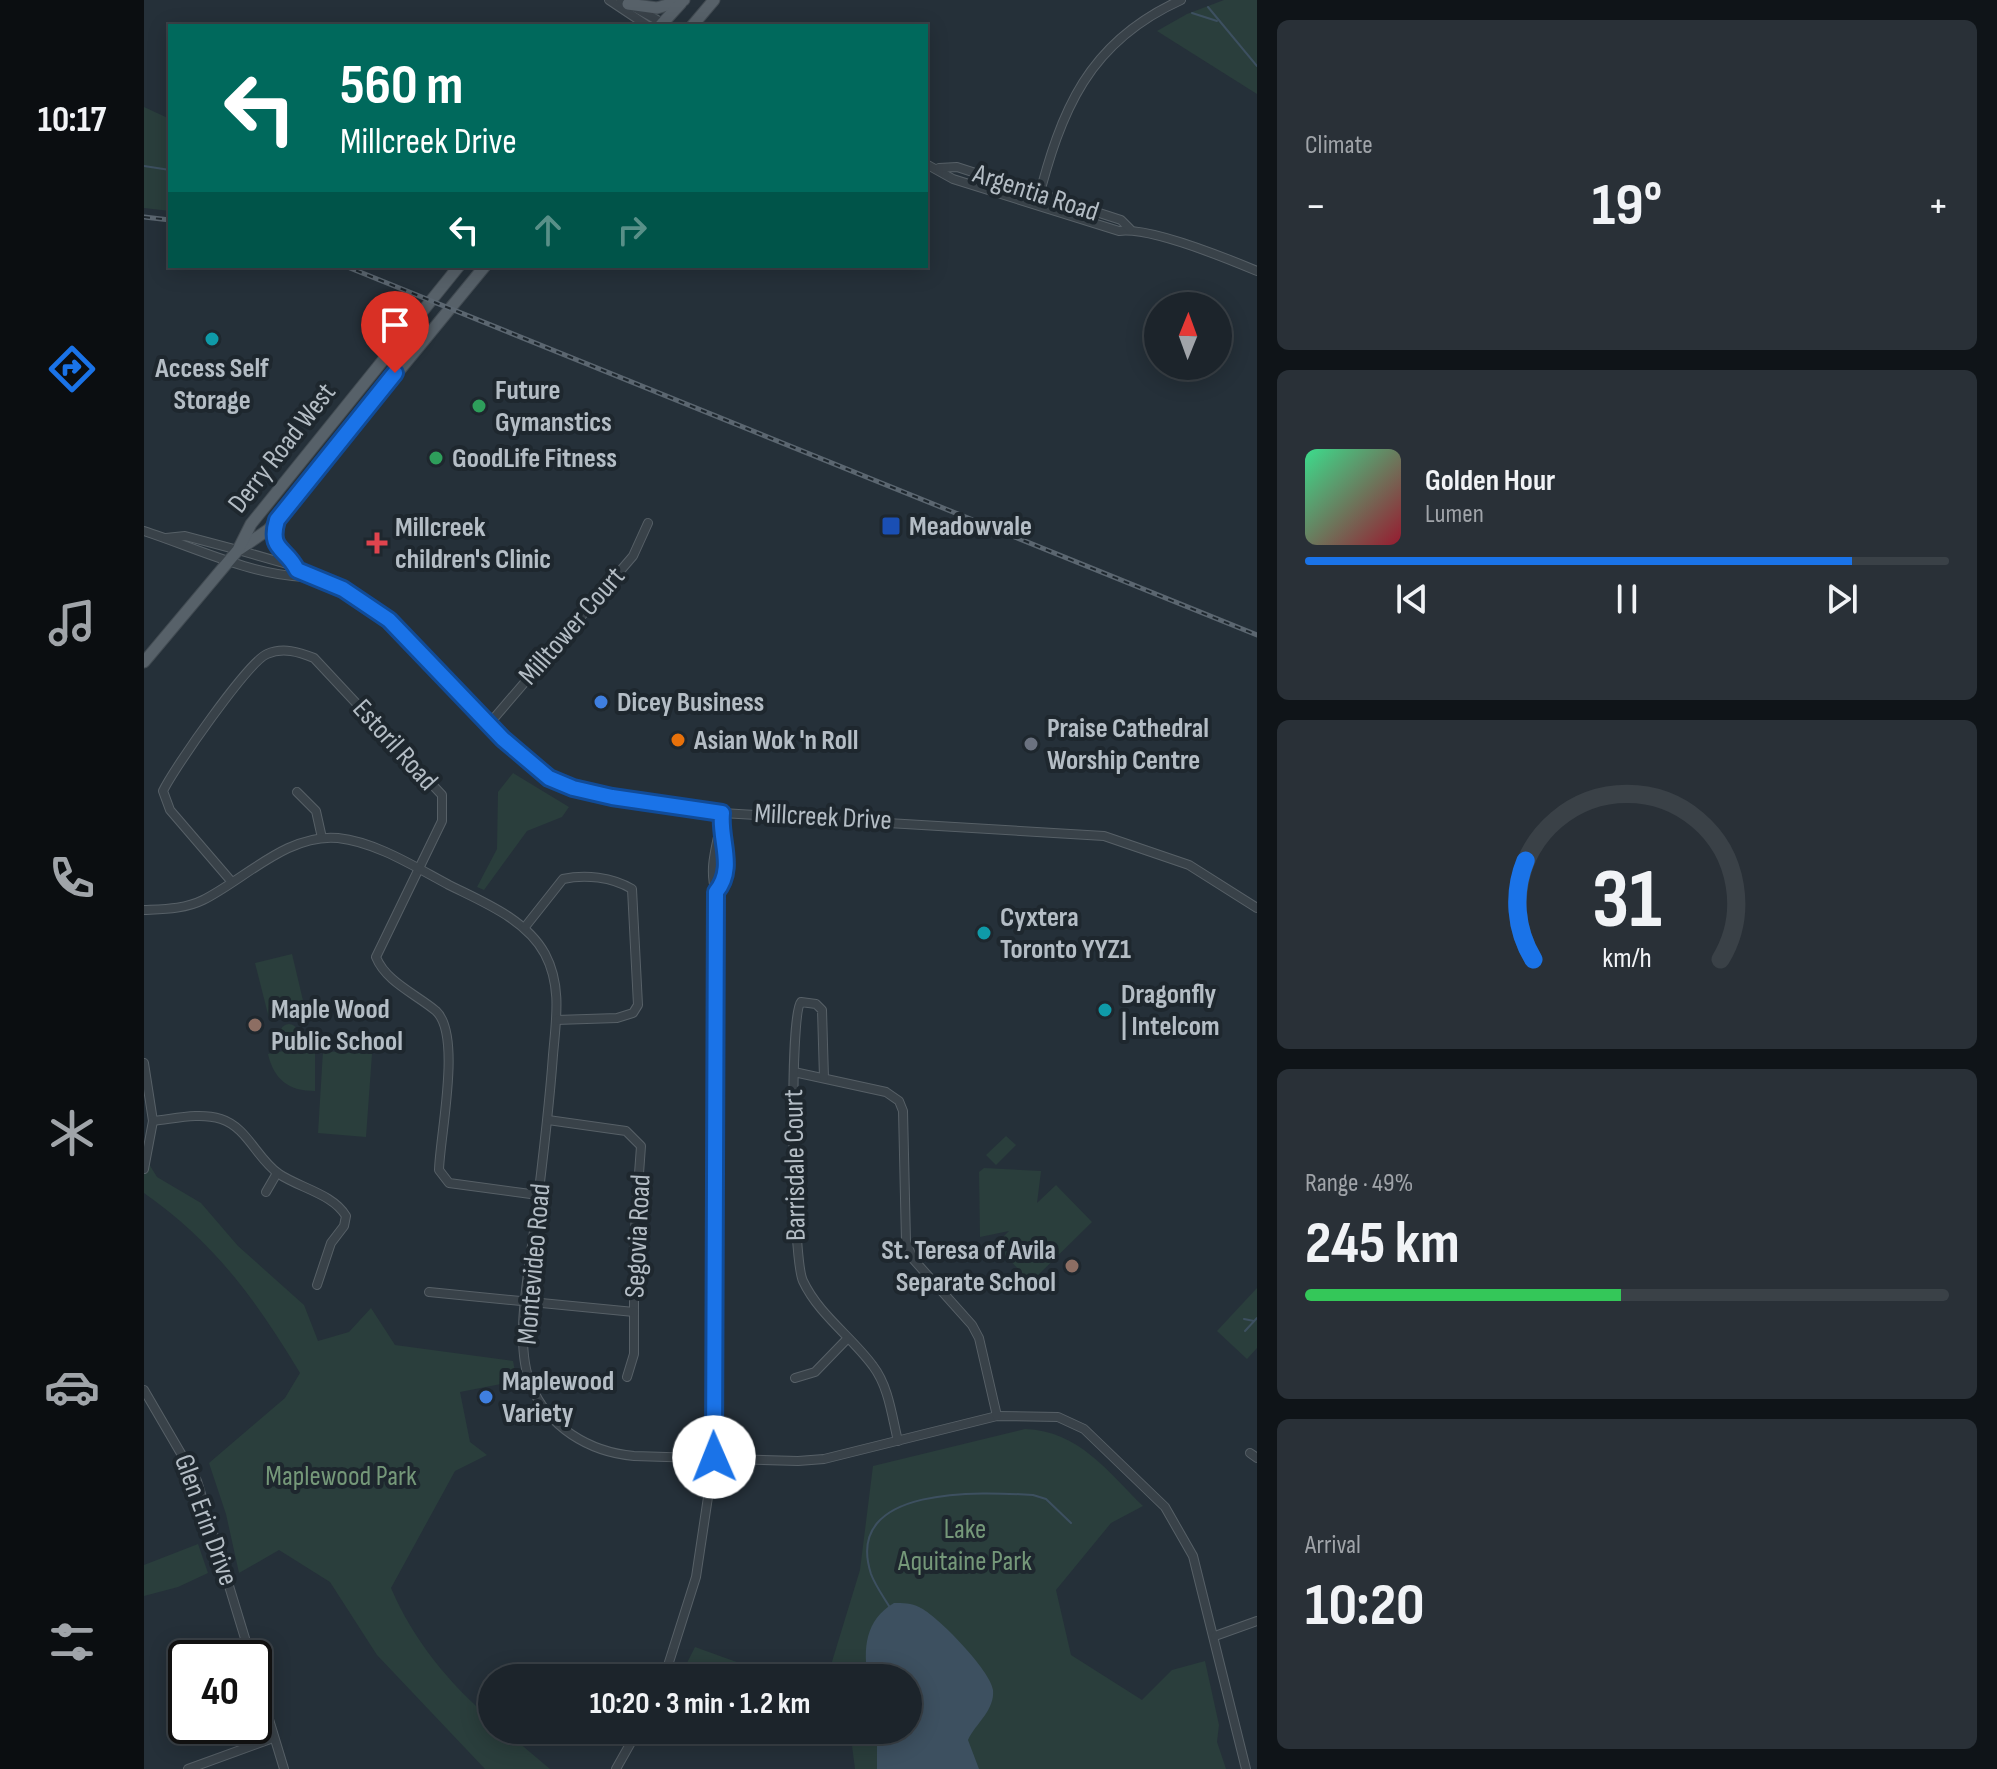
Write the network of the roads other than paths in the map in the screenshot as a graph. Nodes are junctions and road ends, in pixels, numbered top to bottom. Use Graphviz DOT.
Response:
graph roads {
  1 [pos="609,0"];
  2 [pos="684,0"];
  3 [pos="714,0"];
  4 [pos="1181,0"];
  5 [pos="625,2"];
  6 [pos="645,24"];
  7 [pos="662,24"];
  8 [pos="665,24"];
  9 [pos="694,24"];
  10 [pos="928,165"];
  11 [pos="1038,200"];
  12 [pos="457,268"];
  13 [pos="483,268"];
  14 [pos="1257,271"];
  15 [pos="277,520"];
  16 [pos="648,523"];
  17 [pos="144,531"];
  18 [pos="166,538"];
  19 [pos="238,550"];
  20 [pos="230,561"];
  21 [pos="297,570"];
  22 [pos="309,577"];
  23 [pos="144,662"];
  24 [pos="489,724"];
  25 [pos="297,792"];
  26 [pos="722,813"];
  27 [pos="322,838"];
  28 [pos="417,869"];
  29 [pos="231,881"];
  30 [pos="1257,908"];
  31 [pos="144,910"];
  32 [pos="525,927"];
  33 [pos="556,1020"];
  34 [pos="144,1063"];
  35 [pos="794,1072"];
  36 [pos="824,1078"];
  37 [pos="548,1120"];
  38 [pos="153,1121"];
  39 [pos="144,1169"];
  40 [pos="277,1173"];
  41 [pos="266,1192"];
  42 [pos="538,1195"];
  43 [pos="317,1285"];
  44 [pos="429,1292"];
  45 [pos="526,1301"];
  46 [pos="634,1312"];
  47 [pos="847,1339"];
  48 [pos="627,1377"];
  49 [pos="795,1378"];
  50 [pos="144,1390"];
  51 [pos="997,1416"];
  52 [pos="898,1441"];
  53 [pos="714,1457"];
  54 [pos="1257,1621"];
  55 [pos="1215,1636"];
  56 [pos="246,1640"];
  57 [pos="668,1664"];
  58 [pos="272,1734"];
  59 [pos="273,1738"];
  60 [pos="630,1744"];
  61 [pos="188,1769"];
  62 [pos="284,1769"];
  63 [pos="616,1769"];
  64 [pos="1246,1769"];
  1 -- 6 [label="street"];
  2 -- 5 [label="main road"];
  2 -- 8 [label="main road"];
  3 -- 9 [label="main road"];
  4 -- 11 [label="street"];
  5 -- 7 [label="street"];
  10 -- 11 [label="street, Argentia Road"];
  11 -- 14 [label="street, Argentia Road"];
  12 -- 19 [label="main road, Derry Road West"];
  13 -- 15 [label="main road, Derry Road West"];
  15 -- 19 [label="main road, Derry Road West"];
  15 -- 21 [label="main road"];
  16 -- 24 [label="street, Milltower Court"];
  17 -- 18 [label="street, Millcreek Drive"];
  18 -- 19 [label="street, Millcreek Drive"];
  18 -- 20 [label="street, Millcreek Drive"];
  19 -- 20 [label="main road, Derry Road West"];
  19 -- 21 [label="street, Millcreek Drive"];
  20 -- 22 [label="street, Millcreek Drive"];
  20 -- 23 [label="main road, Derry Road West"];
  21 -- 22 [label="street, Millcreek Drive"];
  22 -- 24 [label="street, Millcreek Drive"];
  24 -- 26 [label="street, Millcreek Drive"];
  25 -- 27 [label="street"];
  26 -- 30 [label="street, Millcreek Drive"];
  26 -- 53 [label="street"];
  27 -- 28 [label="street, Montevideo Road"];
  27 -- 29 [label="street"];
  28 -- 29 [label="street, Estoril Road"];
  28 -- 32 [label="street, Montevideo Road"];
  28 -- 42 [label="street, Estoril Road"];
  29 -- 31 [label="street"];
  32 -- 33 [label="street, Montevideo Road"];
  32 -- 33 [label="street"];
  33 -- 37 [label="street, Montevideo Road"];
  34 -- 38 [label="street"];
  35 -- 36 [label="street"];
  35 -- 36 [label="street, Barrisdale Court"];
  35 -- 47 [label="street, Barrisdale Court"];
  36 -- 51 [label="street"];
  37 -- 42 [label="street, Montevideo Road"];
  37 -- 46 [label="street, Segovia Road"];
  38 -- 39 [label="street"];
  38 -- 40 [label="street"];
  40 -- 41 [label="street"];
  40 -- 43 [label="street"];
  42 -- 45 [label="street, Montevideo Road"];
  44 -- 45 [label="street"];
  45 -- 46 [label="street"];
  45 -- 53 [label="street, Montevideo Road"];
  46 -- 48 [label="street, Segovia Road"];
  47 -- 49 [label="street"];
  47 -- 52 [label="street, Barrisdale Court"];
  50 -- 56 [label="street, Glen Erin Drive"];
  51 -- 52 [label="street, Montevideo Road"];
  51 -- 55 [label="street, Montevideo Road"];
  52 -- 53 [label="street, Montevideo Road"];
  53 -- 57 [label="street"];
  54 -- 55 [label="street"];
  55 -- 64 [label="street, Montevideo Road"];
  58 -- 59 [label="street"];
  59 -- 61 [label="street"];
  59 -- 62 [label="street"];
  60 -- 63 [label="street"];
}
